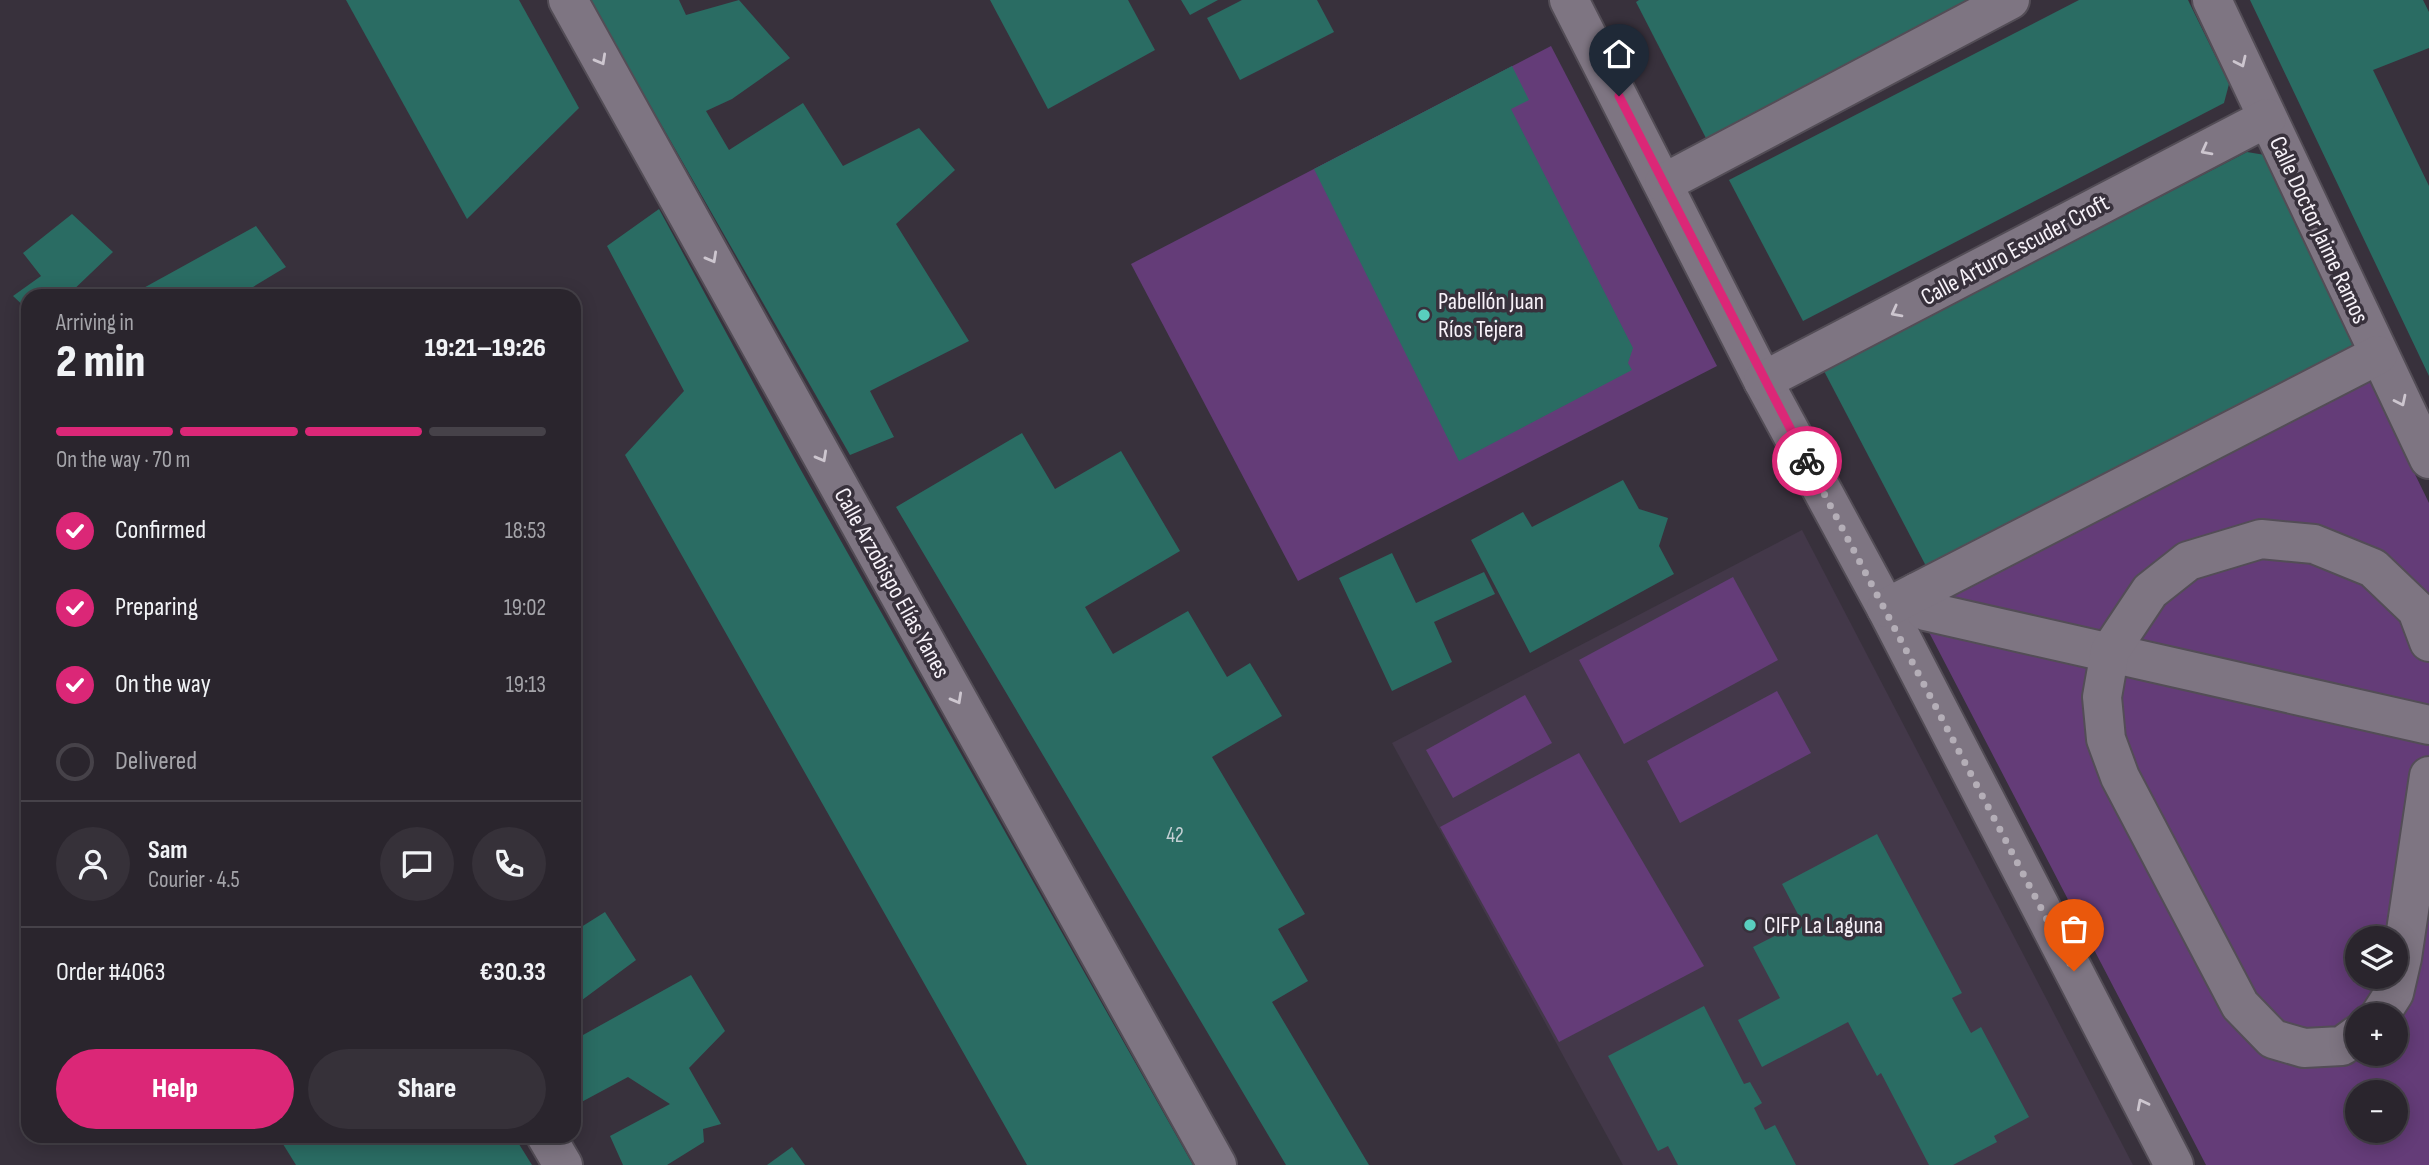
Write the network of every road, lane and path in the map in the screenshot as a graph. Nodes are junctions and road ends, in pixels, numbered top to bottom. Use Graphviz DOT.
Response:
graph roads {
  1 [pos="568,0"];
  2 [pos="2010,0"];
  3 [pos="2212,0"];
  4 [pos="1578,3"];
  5 [pos="2267,118"];
  6 [pos="1664,183"];
  7 [pos="2378,355"];
  8 [pos="1763,381"];
  9 [pos="2429,459"];
  10 [pos="1902,600"];
  11 [pos="2429,642"];
  12 [pos="2109,650"];
  13 [pos="2429,725"];
  14 [pos="2429,776"];
  15 [pos="2388,1003"];
  16 [pos="2345,1043"];
  17 [pos="550,1143"];
  18 [pos="563,1165"];
  19 [pos="1217,1165"];
  20 [pos="2174,1165"];
  1 -- 19 [label="street, Calle Arzobispo Elías Yanes, one-way"];
  2 -- 6 [label="street"];
  3 -- 5 [label="street, Calle Doctor Jaime Ramos, one-way"];
  4 -- 6 [label="street"];
  5 -- 7 [label="street, Calle Doctor Jaime Ramos"];
  5 -- 8 [label="street, Calle Arturo Escuder Croft, one-way"];
  6 -- 8 [label="street"];
  7 -- 9 [label="street, Calle Doctor Jaime Ramos, one-way"];
  7 -- 10 [label="street"];
  8 -- 10 [label="street"];
  10 -- 12 [label="street"];
  20 -- 10 [label="street, one-way"];
  11 -- 12 [label="street"];
  12 -- 13 [label="street"];
  12 -- 16 [label="street"];
  14 -- 15 [label="street"];
  17 -- 18 [label="street"];
}
